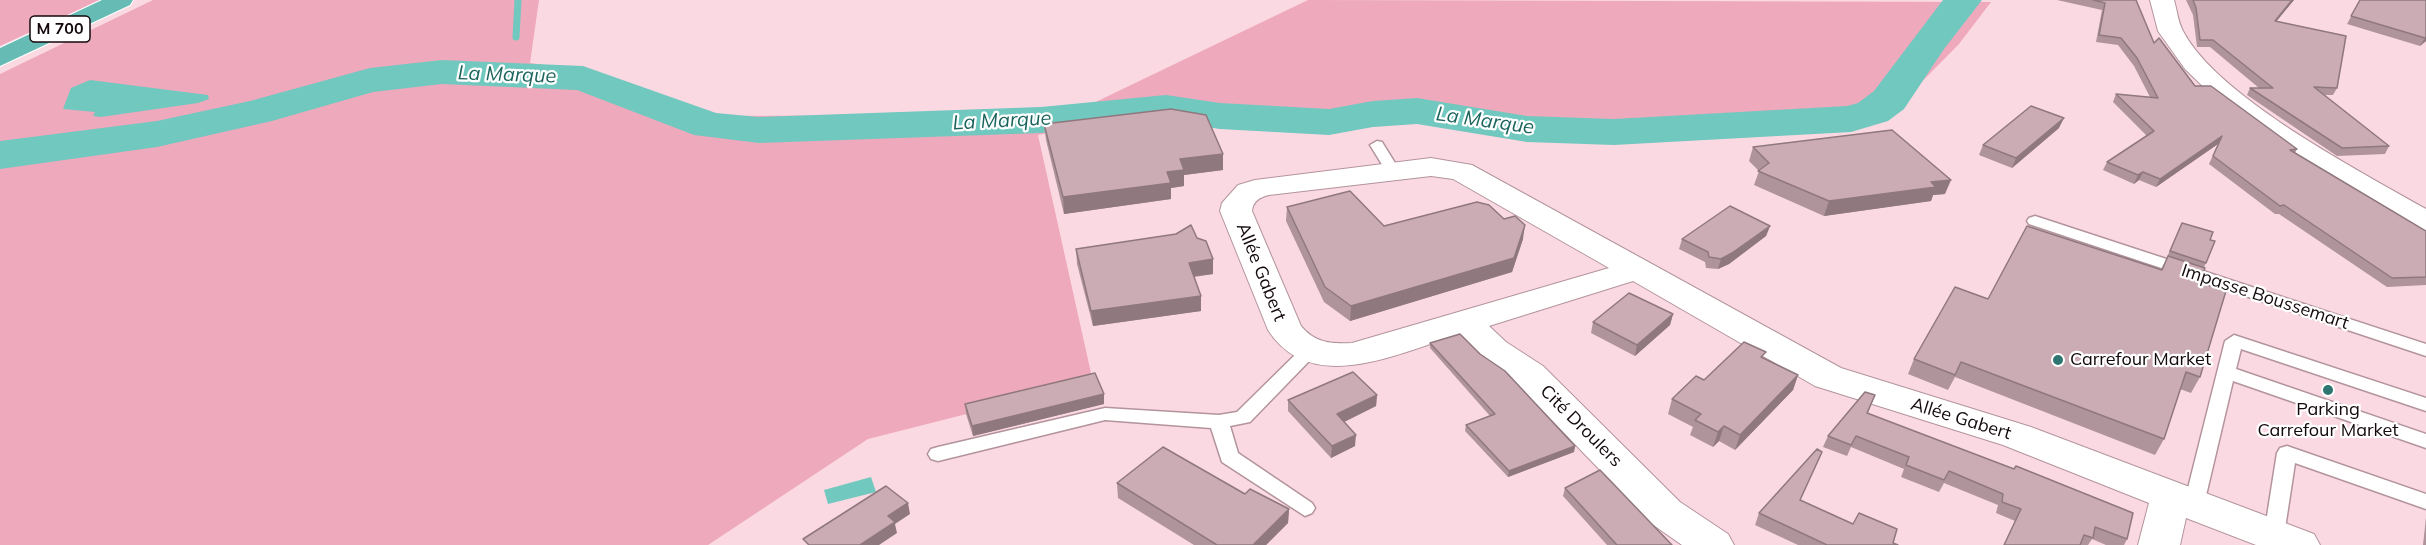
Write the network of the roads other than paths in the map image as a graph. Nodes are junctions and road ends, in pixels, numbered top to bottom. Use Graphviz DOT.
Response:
graph roads {
  1 [pos="121,0"];
  2 [pos="2162,0"];
  3 [pos="0,58"];
  4 [pos="2035,221"];
  5 [pos="2426,222"];
  6 [pos="1636,270"];
  7 [pos="1463,320"];
  8 [pos="2426,350"];
  9 [pos="1309,351"];
  10 [pos="2226,372"];
  11 [pos="2426,405"];
  12 [pos="1219,422"];
  13 [pos="2426,441"];
  14 [pos="938,454"];
  15 [pos="2182,500"];
  16 [pos="2426,502"];
  17 [pos="1305,508"];
  18 [pos="1704,540"];
  19 [pos="2286,540"];
  20 [pos="2159,545"];
  1 -- 3 [label="highway, M 700"];
  2 -- 5 [label="street"];
  4 -- 8 [label="lane, Impasse Boussemart"];
  6 -- 7 [label="street"];
  6 -- 9 [label="street, Allée Gabert"];
  6 -- 15 [label="street, Allée Gabert"];
  7 -- 9 [label="street"];
  7 -- 18 [label="street, Cité Droulers"];
  9 -- 12 [label="lane"];
  10 -- 11 [label="lane"];
  10 -- 13 [label="lane"];
  10 -- 15 [label="lane"];
  12 -- 14 [label="lane"];
  12 -- 17 [label="lane"];
  15 -- 19 [label="street, Allée Gabert"];
  15 -- 20 [label="street"];
  16 -- 19 [label="lane"];
}
